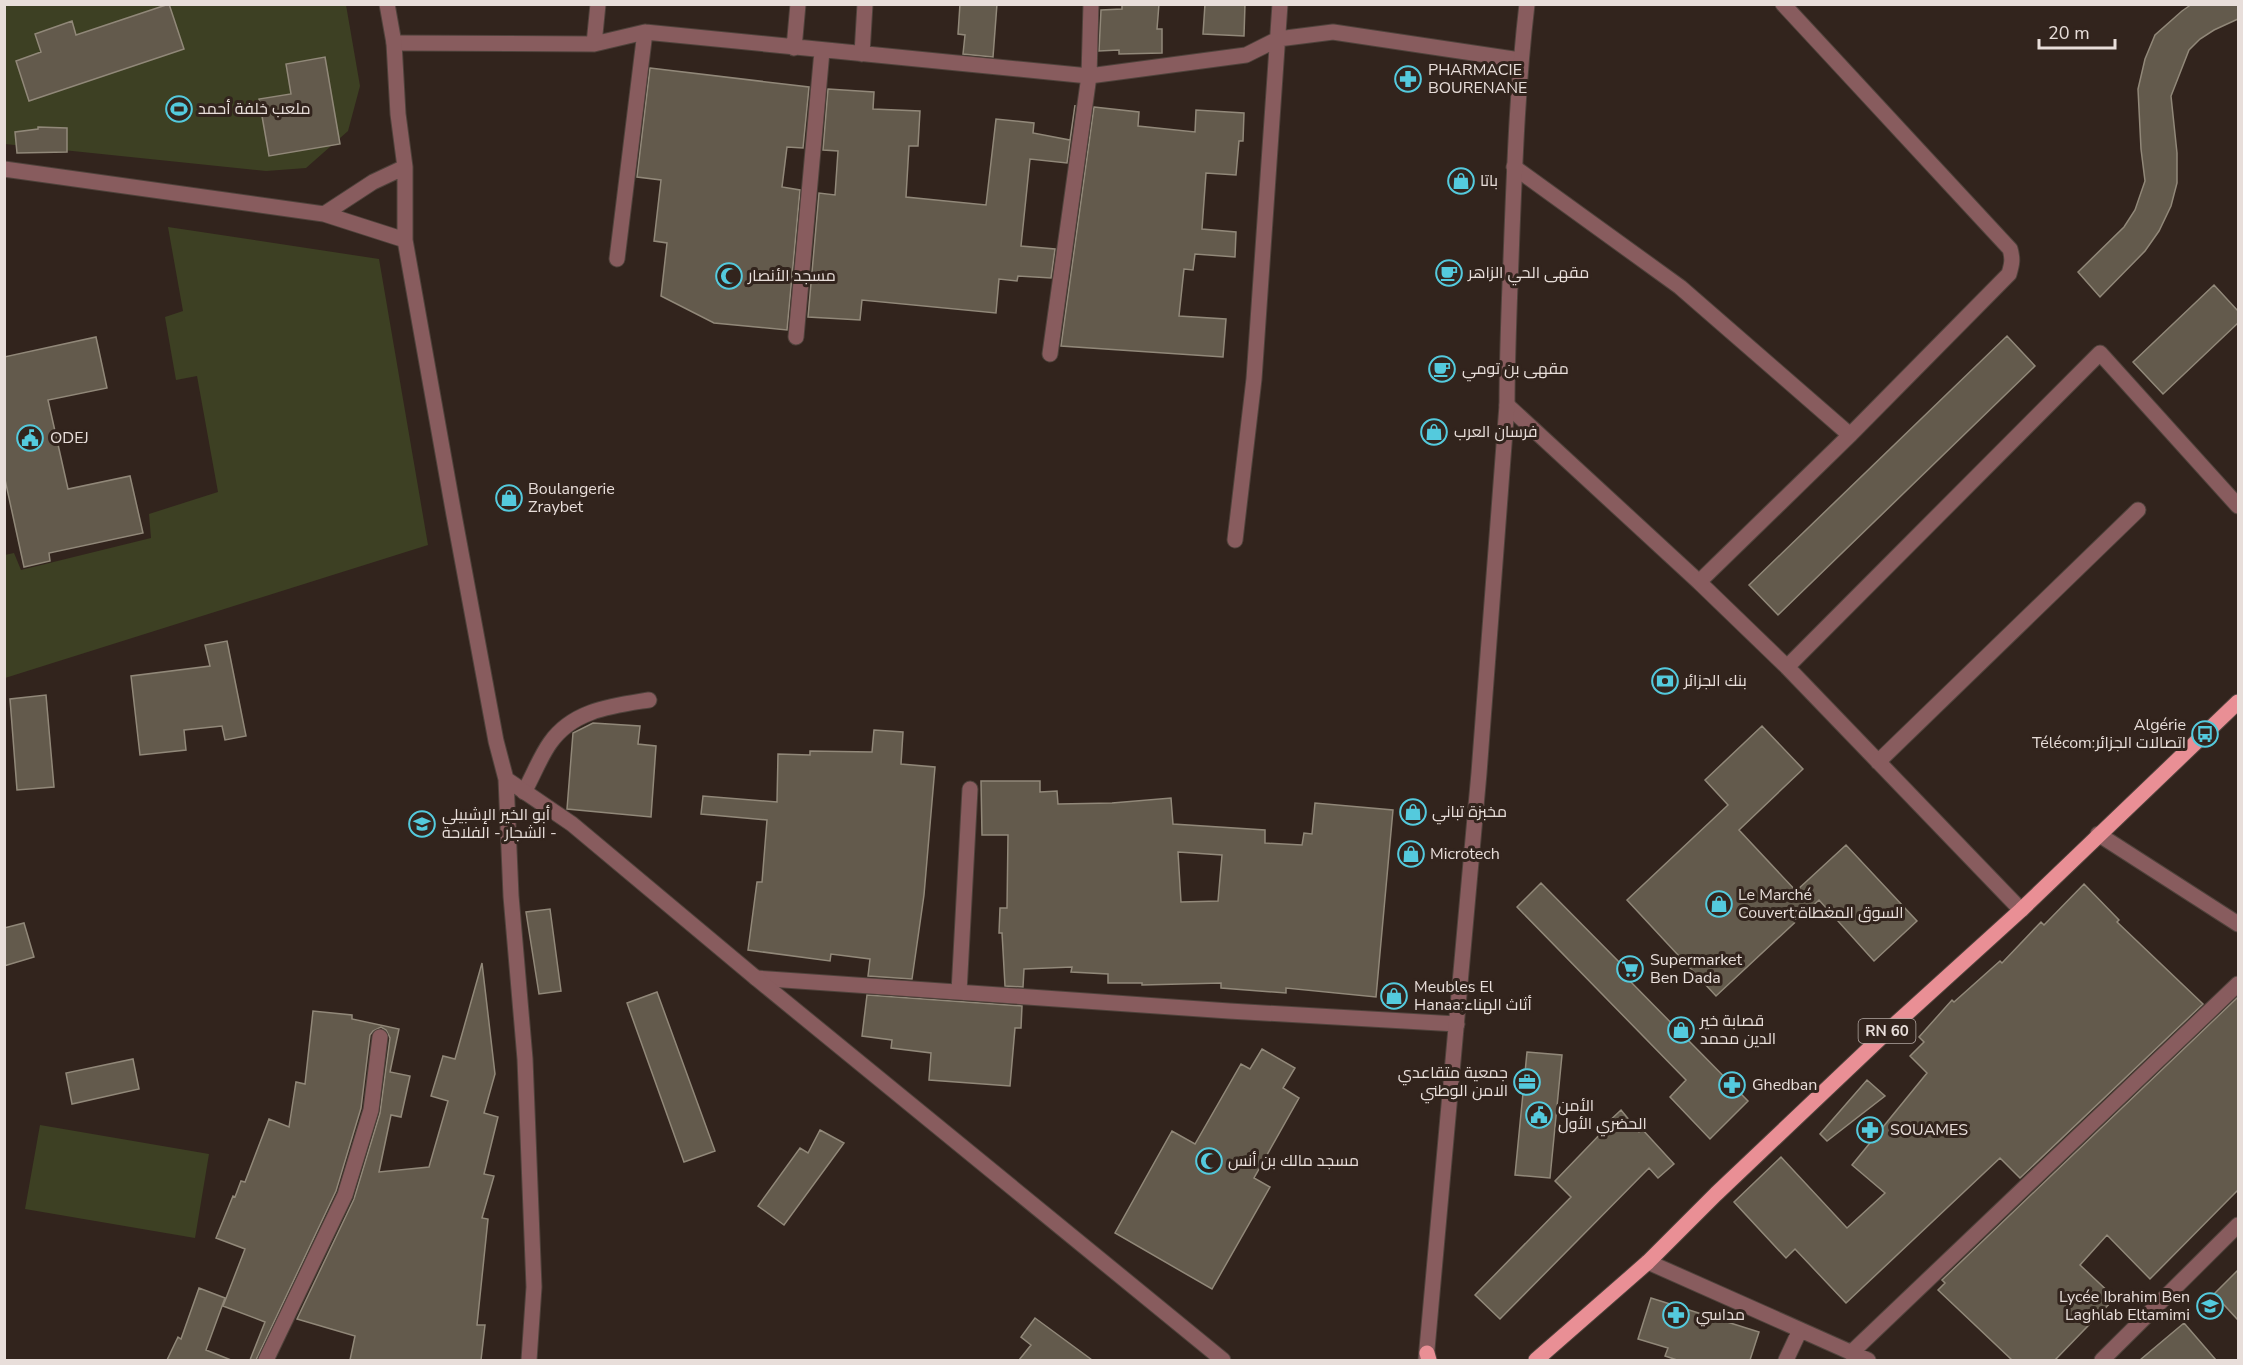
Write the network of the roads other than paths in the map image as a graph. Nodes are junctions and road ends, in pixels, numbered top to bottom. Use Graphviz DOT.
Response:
graph roads {
  1 [pos="387,4"];
  2 [pos="598,4"];
  3 [pos="798,4"];
  4 [pos="865,4"];
  5 [pos="1090,4"];
  6 [pos="1280,4"];
  7 [pos="1527,4"];
  8 [pos="1783,4"];
  9 [pos="645,32"];
  10 [pos="1278,39"];
  11 [pos="394,43"];
  12 [pos="594,44"];
  13 [pos="794,48"];
  14 [pos="822,51"];
  15 [pos="862,54"];
  16 [pos="1520,60"];
  17 [pos="1089,76"];
  18 [pos="1514,166"];
  19 [pos="405,167"];
  20 [pos="4,169"];
  21 [pos="324,214"];
  22 [pos="405,240"];
  23 [pos="617,259"];
  24 [pos="796,337"];
  25 [pos="1050,354"];
  26 [pos="1507,405"];
  27 [pos="1850,435"];
  28 [pos="2238,506"];
  29 [pos="2138,510"];
  30 [pos="1235,540"];
  31 [pos="1700,582"];
  32 [pos="1787,667"];
  33 [pos="648,700"];
  34 [pos="2238,702"];
  35 [pos="1878,762"];
  36 [pos="506,779"];
  37 [pos="970,789"];
  38 [pos="524,792"];
  39 [pos="2098,834"];
  40 [pos="2021,910"];
  41 [pos="2238,924"];
  42 [pos="756,978"];
  43 [pos="2238,984"];
  44 [pos="959,992"];
  45 [pos="1457,1024"];
  46 [pos="380,1037"];
  47 [pos="2238,1225"];
  48 [pos="1648,1262"];
  49 [pos="1800,1330"];
  50 [pos="1851,1353"];
  51 [pos="1427,1358"];
  52 [pos="266,1360"];
  53 [pos="530,1360"];
  54 [pos="1223,1360"];
  55 [pos="1536,1360"];
  56 [pos="1786,1360"];
  57 [pos="1868,1360"];
  58 [pos="2102,1360"];
  1 -- 11 [label="street"];
  2 -- 12 [label="street"];
  3 -- 13 [label="street"];
  4 -- 15 [label="street"];
  5 -- 17 [label="street"];
  6 -- 10 [label="street"];
  7 -- 16 [label="street"];
  8 -- 27 [label="street"];
  9 -- 12 [label="street"];
  9 -- 13 [label="street"];
  9 -- 23 [label="street"];
  10 -- 16 [label="street"];
  10 -- 17 [label="street"];
  10 -- 30 [label="street"];
  11 -- 12 [label="street"];
  11 -- 19 [label="street"];
  13 -- 14 [label="street"];
  14 -- 15 [label="street"];
  14 -- 24 [label="street"];
  15 -- 17 [label="street"];
  16 -- 18 [label="street"];
  17 -- 25 [label="street"];
  18 -- 26 [label="street"];
  18 -- 27 [label="street"];
  19 -- 21 [label="street"];
  19 -- 22 [label="street"];
  20 -- 21 [label="street"];
  21 -- 22 [label="street"];
  22 -- 36 [label="street"];
  26 -- 31 [label="street"];
  26 -- 45 [label="street"];
  27 -- 31 [label="street"];
  28 -- 32 [label="street"];
  29 -- 35 [label="street"];
  31 -- 32 [label="street"];
  32 -- 35 [label="street"];
  33 -- 38 [label="street"];
  34 -- 39 [label="main road, RN 60"];
  35 -- 40 [label="street"];
  36 -- 38 [label="street"];
  36 -- 53 [label="street"];
  37 -- 44 [label="street"];
  38 -- 42 [label="street"];
  39 -- 40 [label="main road, RN 60"];
  39 -- 41 [label="street"];
  40 -- 48 [label="main road, RN 60"];
  42 -- 44 [label="street"];
  42 -- 54 [label="street"];
  43 -- 50 [label="street"];
  44 -- 45 [label="street"];
  45 -- 51 [label="street"];
  46 -- 52 [label="street"];
  47 -- 58 [label="street"];
  48 -- 49 [label="street"];
  48 -- 55 [label="main road, RN 60"];
  49 -- 50 [label="street"];
  49 -- 56 [label="street"];
  50 -- 57 [label="street"];
}
